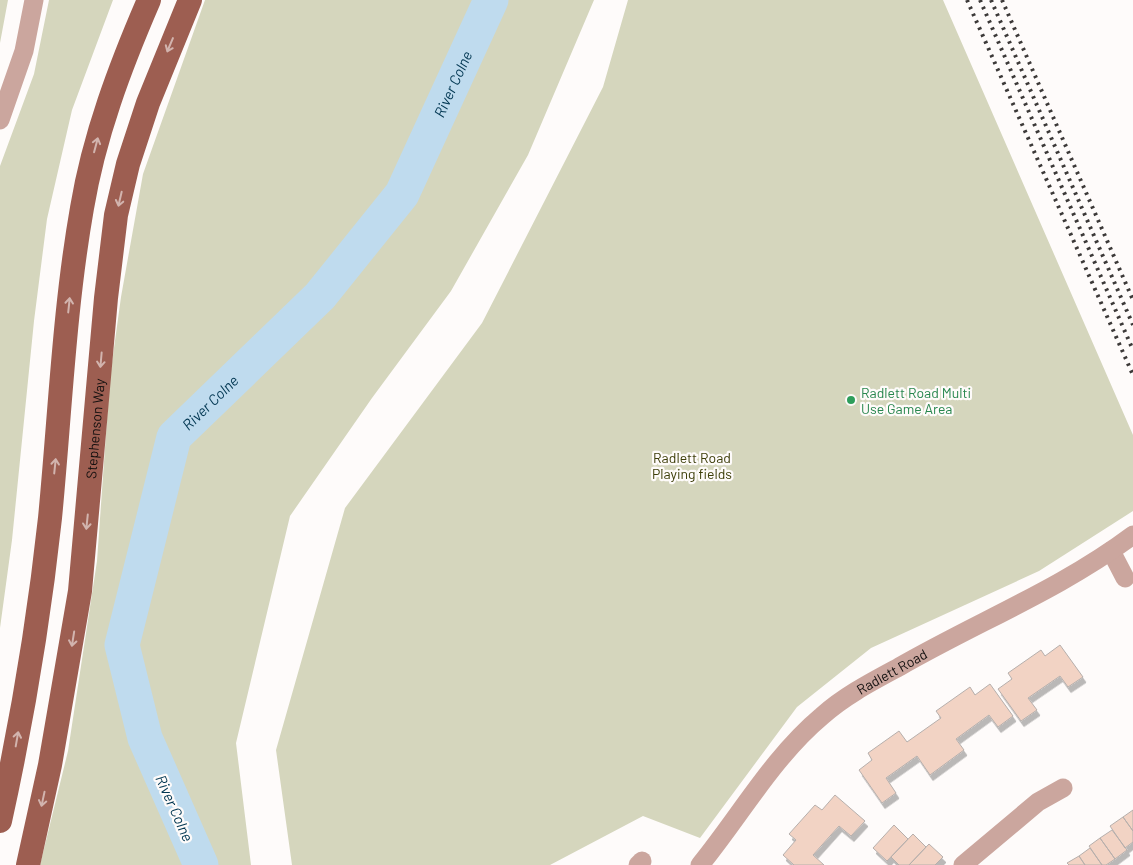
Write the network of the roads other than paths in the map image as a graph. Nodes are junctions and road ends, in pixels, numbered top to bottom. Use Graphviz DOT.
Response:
graph roads {
  1 [pos="34,0"];
  2 [pos="149,0"];
  3 [pos="190,0"];
  4 [pos="0,120"];
  5 [pos="1133,535"];
  6 [pos="1112,551"];
  7 [pos="1125,578"];
  8 [pos="1063,788"];
  9 [pos="0,821"];
  10 [pos="28,865"];
  11 [pos="700,865"];
  12 [pos="963,865"];
  1 -- 4 [label="street"];
  9 -- 2 [label="main road, one-way"];
  3 -- 10 [label="main road, Stephenson Way, one-way"];
  5 -- 6 [label="street, Radlett Road"];
  6 -- 7 [label="street"];
  6 -- 11 [label="street, Radlett Road"];
  8 -- 12 [label="street"];
}
